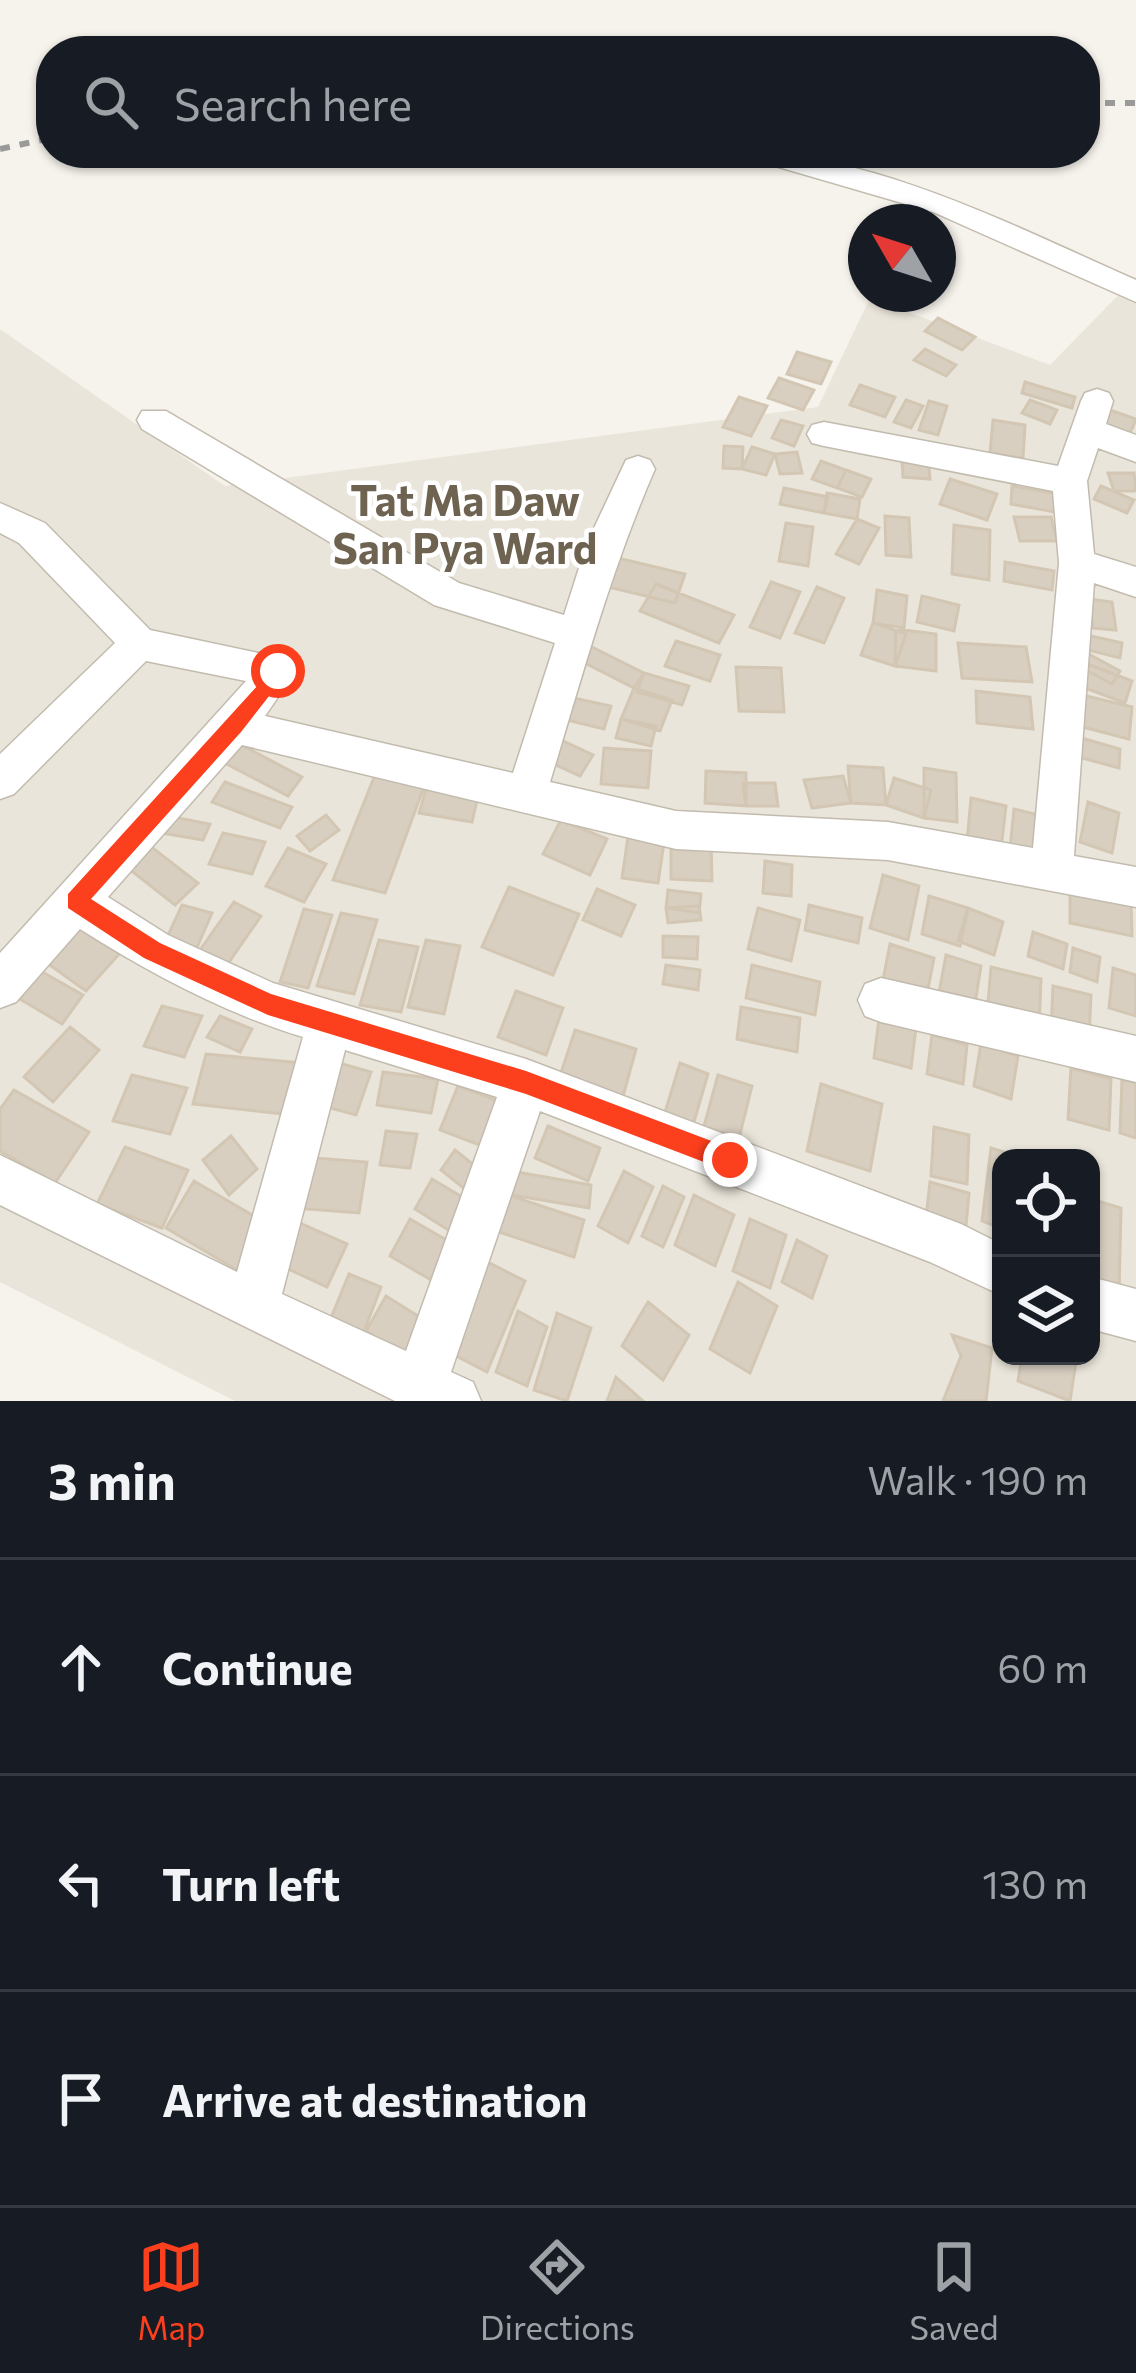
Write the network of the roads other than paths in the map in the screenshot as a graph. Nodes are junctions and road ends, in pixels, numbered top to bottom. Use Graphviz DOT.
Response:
graph roads {
  1 [pos="813,168"];
  2 [pos="1136,292"];
  3 [pos="154,420"];
  4 [pos="824,434"];
  5 [pos="1136,448"];
  6 [pos="638,469"];
  7 [pos="1070,482"];
  8 [pos="0,517"];
  9 [pos="1077,563"];
  10 [pos="1136,582"];
  11 [pos="580,635"];
  12 [pos="139,644"];
  13 [pos="234,726"];
  14 [pos="5,767"];
  15 [pos="527,792"];
  16 [pos="1052,872"];
  17 [pos="1136,887"];
  18 [pos="75,901"];
  19 [pos="0,986"];
  20 [pos="881,1000"];
  21 [pos="329,1024"];
  22 [pos="1136,1059"];
  23 [pos="526,1082"];
  24 [pos="0,1178"];
  25 [pos="992,1266"];
  26 [pos="1100,1305"];
  27 [pos="253,1306"];
  28 [pos="1136,1315"];
  29 [pos="437,1393"];
  1 -- 2 [label="street"];
  3 -- 11 [label="street"];
  4 -- 7 [label="street"];
  5 -- 7 [label="street"];
  6 -- 11 [label="street"];
  7 -- 9 [label="street"];
  8 -- 12 [label="street"];
  9 -- 10 [label="street"];
  9 -- 16 [label="street"];
  11 -- 15 [label="street"];
  12 -- 13 [label="street"];
  12 -- 14 [label="street"];
  13 -- 15 [label="street"];
  13 -- 18 [label="street"];
  15 -- 16 [label="street"];
  16 -- 17 [label="street"];
  18 -- 19 [label="street"];
  18 -- 21 [label="street"];
  20 -- 22 [label="street"];
  21 -- 23 [label="street"];
  21 -- 27 [label="street"];
  23 -- 25 [label="street"];
  23 -- 29 [label="street"];
  24 -- 27 [label="street"];
  26 -- 28 [label="street"];
  27 -- 29 [label="street"];
}
